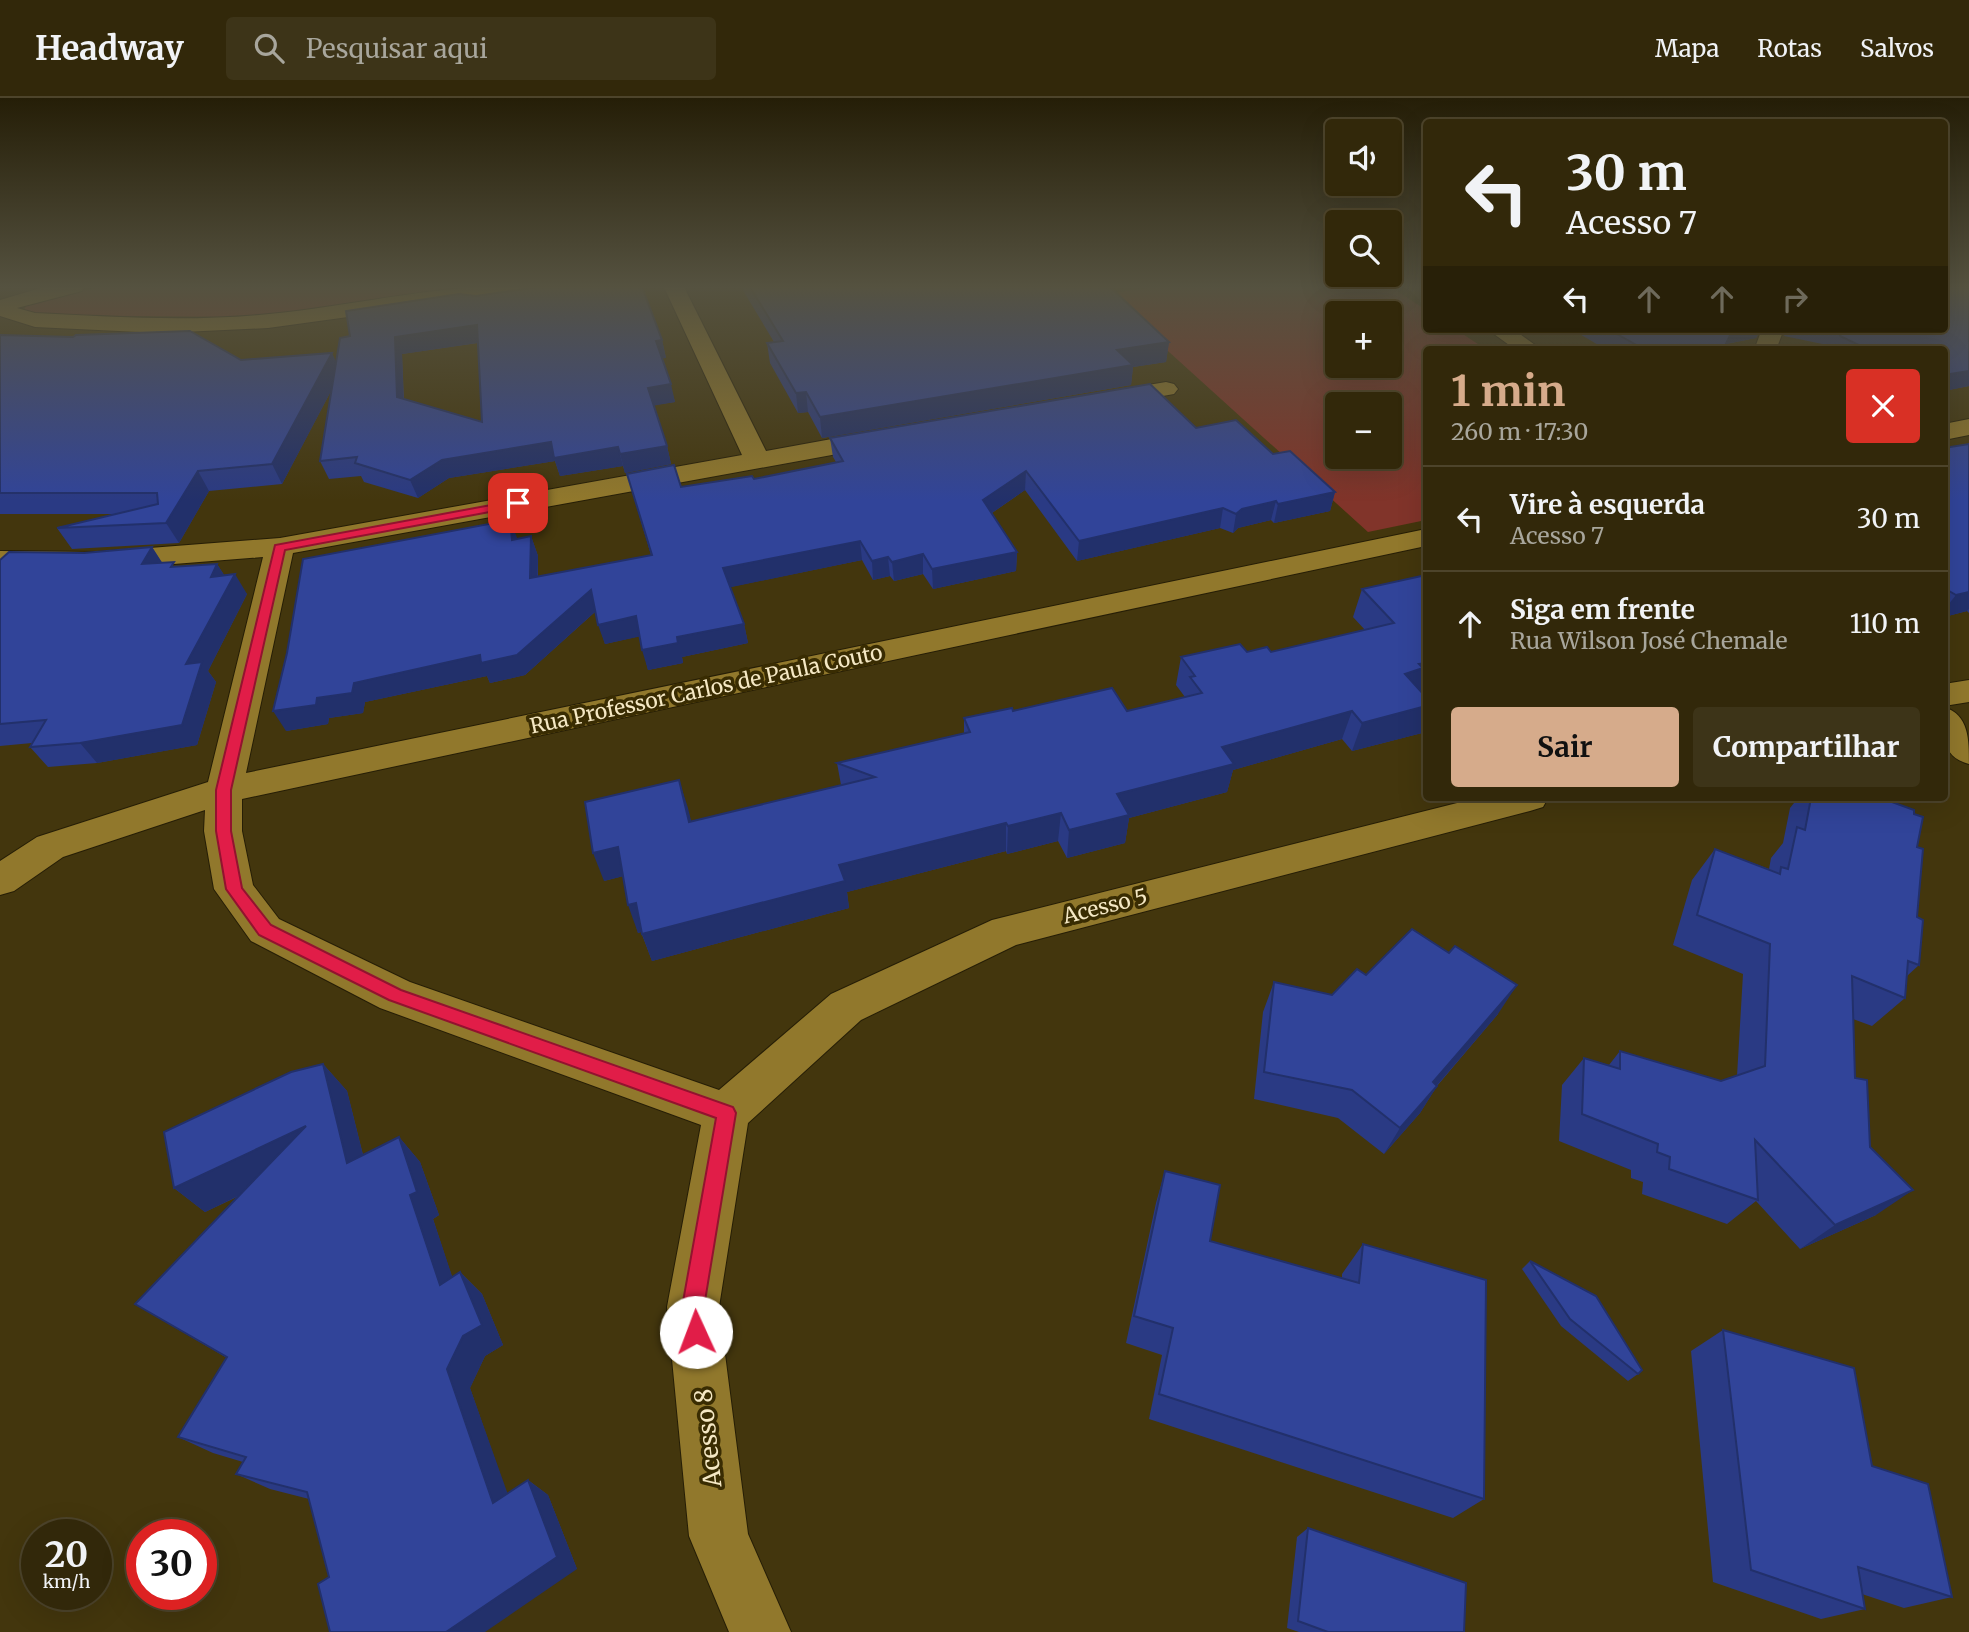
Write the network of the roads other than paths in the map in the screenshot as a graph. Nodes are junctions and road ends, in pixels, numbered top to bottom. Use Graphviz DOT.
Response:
graph roads {
  1 [pos="709,359"];
  2 [pos="1166,389"];
  3 [pos="1084,403"];
  4 [pos="1969,427"];
  5 [pos="1948,431"];
  6 [pos="907,433"];
  7 [pos="757,459"];
  8 [pos="1423,539"];
  9 [pos="280,547"];
  10 [pos="0,560"];
  11 [pos="1969,691"];
  12 [pos="1948,694"];
  13 [pos="1948,723"];
  14 [pos="1969,752"];
  15 [pos="224,790"];
  16 [pos="1518,801"];
  17 [pos="0,880"];
  18 [pos="726,1113"];
  19 [pos="760,1632"];
  1 -- 7 [label="street"];
  2 -- 3 [label="street"];
  4 -- 5 [label="street"];
  6 -- 7 [label="street"];
  7 -- 9 [label="street"];
  8 -- 15 [label="street, Rua Professor Carlos de Paula Couto"];
  9 -- 10 [label="street"];
  9 -- 15 [label="street"];
  11 -- 12 [label="street"];
  13 -- 14 [label="street"];
  15 -- 17 [label="street, Rua Professor Carlos de Paula Couto"];
  15 -- 18 [label="street"];
  16 -- 18 [label="street, Acesso 5"];
  18 -- 19 [label="street, Acesso 8"];
}
